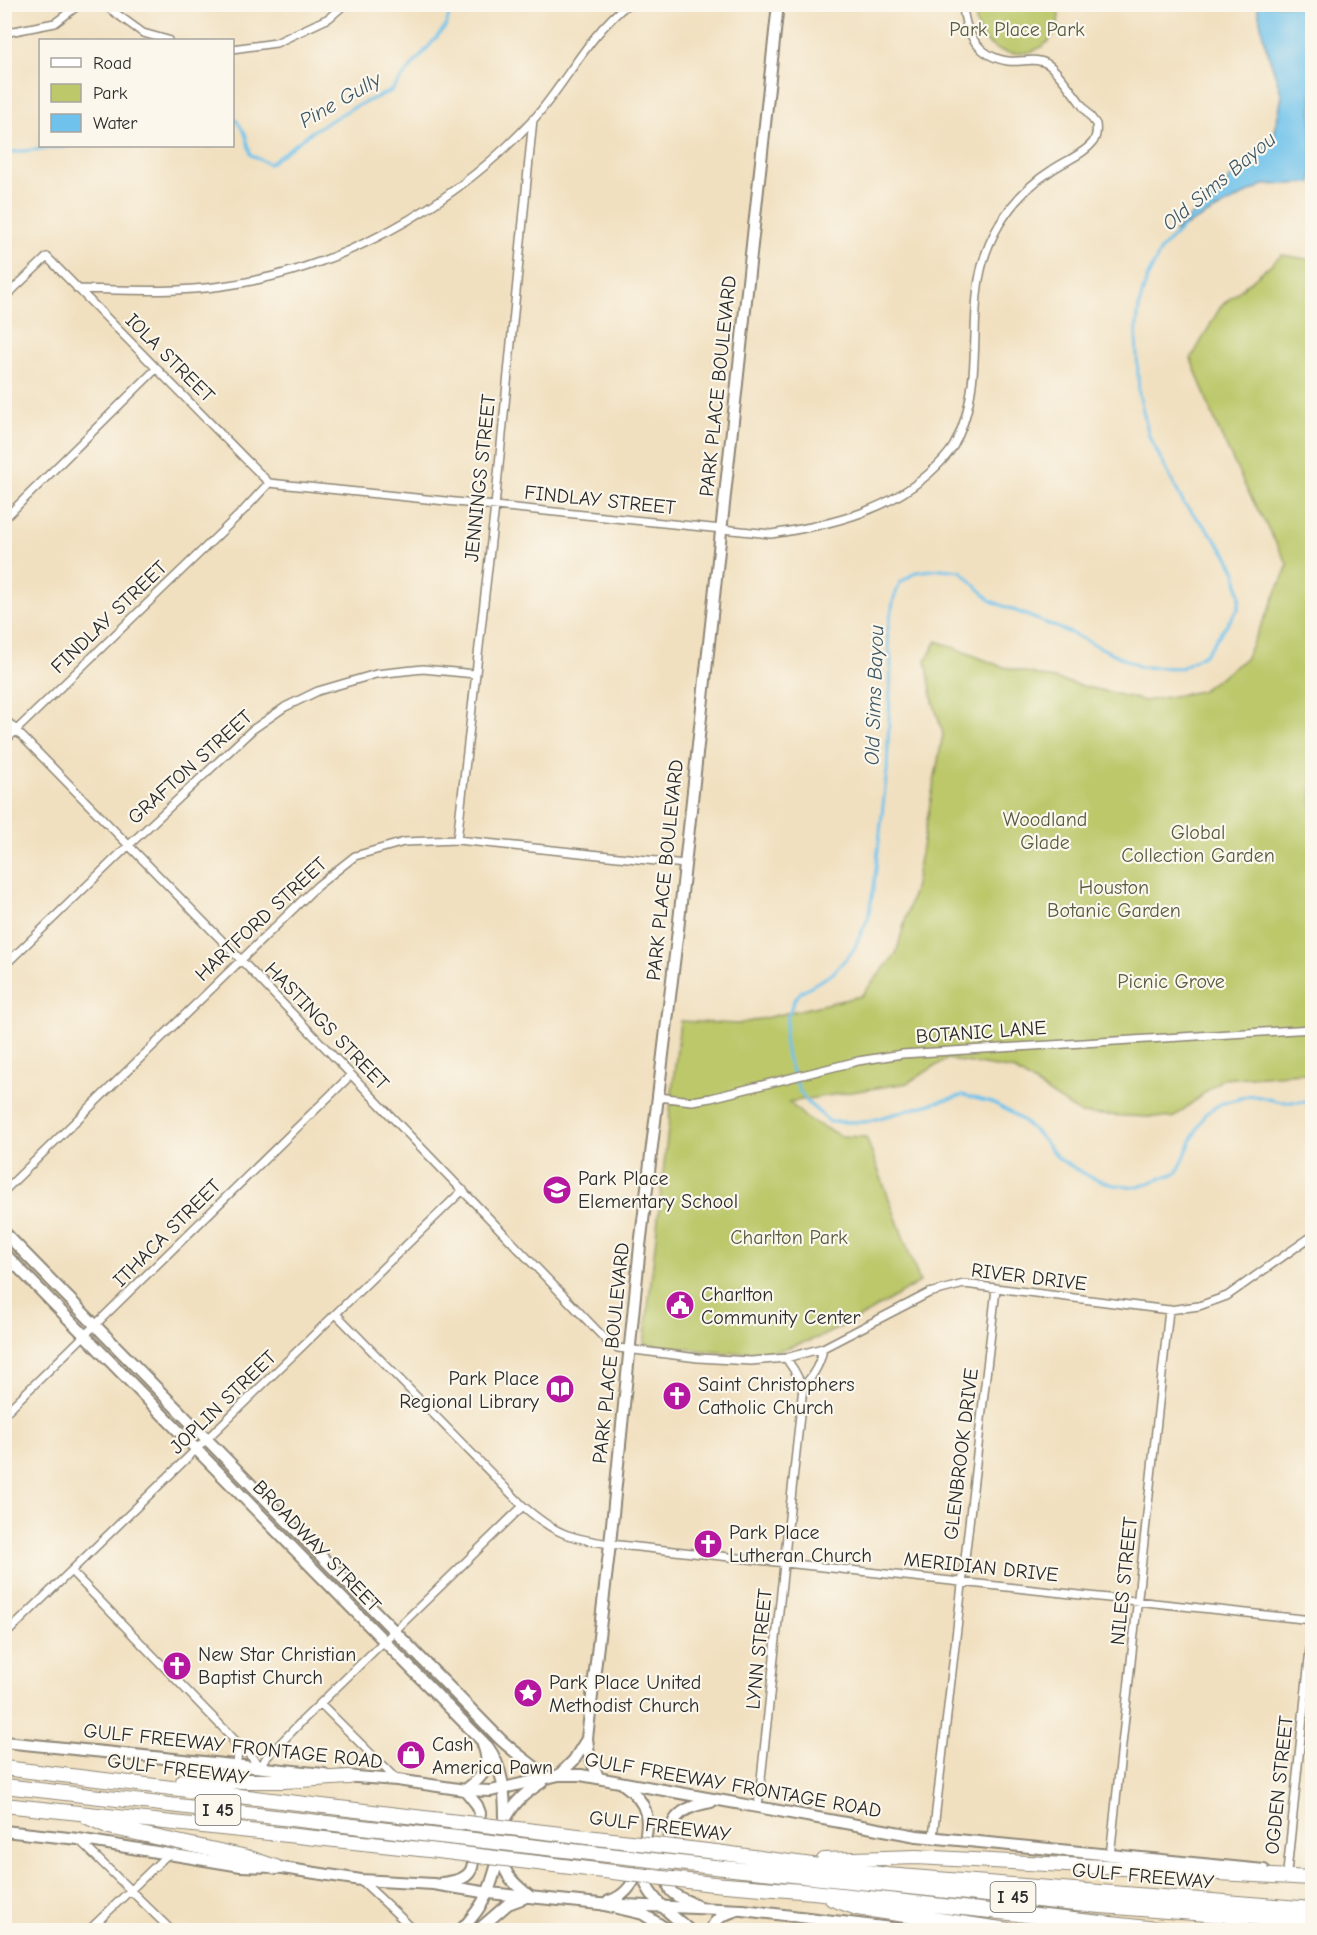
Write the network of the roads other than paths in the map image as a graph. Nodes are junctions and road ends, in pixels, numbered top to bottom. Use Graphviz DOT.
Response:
graph roads {
  1 [pos="80,4"];
  2 [pos="103,4"];
  3 [pos="345,4"];
  4 [pos="628,4"];
  5 [pos="778,4"];
  6 [pos="963,4"];
  7 [pos="4,33"];
  8 [pos="165,39"];
  9 [pos="234,49"];
  10 [pos="533,119"];
  11 [pos="77,289"];
  12 [pos="4,298"];
  13 [pos="158,368"];
  14 [pos="269,483"];
  15 [pos="495,506"];
  16 [pos="4,519"];
  17 [pos="720,529"];
  18 [pos="475,674"];
  19 [pos="4,718"];
  20 [pos="17,730"];
  21 [pos="4,742"];
  22 [pos="458,840"];
  23 [pos="128,846"];
  24 [pos="685,864"];
  25 [pos="240,959"];
  26 [pos="4,966"];
  27 [pos="1312,1029"];
  28 [pos="351,1075"];
  29 [pos="658,1097"];
  30 [pos="463,1190"];
  31 [pos="4,1191"];
  32 [pos="4,1232"];
  33 [pos="1312,1236"];
  34 [pos="4,1253"];
  35 [pos="996,1289"];
  36 [pos="1169,1310"];
  37 [pos="336,1315"];
  38 [pos="97,1325"];
  39 [pos="86,1336"];
  40 [pos="823,1348"];
  41 [pos="629,1349"];
  42 [pos="786,1358"];
  43 [pos="803,1387"];
  44 [pos="4,1414"];
  45 [pos="208,1438"];
  46 [pos="197,1449"];
  47 [pos="523,1506"];
  48 [pos="610,1544"];
  49 [pos="326,1560"];
  50 [pos="785,1562"];
  51 [pos="315,1570"];
  52 [pos="72,1572"];
  53 [pos="962,1582"];
  54 [pos="1139,1602"];
  55 [pos="1312,1620"];
  56 [pos="1312,1630"];
  57 [pos="394,1631"];
  58 [pos="4,1636"];
  59 [pos="384,1641"];
  60 [pos="321,1704"];
  61 [pos="477,1735"];
  62 [pos="587,1738"];
  63 [pos="232,1739"];
  64 [pos="4,1742"];
  65 [pos="236,1765"];
  66 [pos="261,1767"];
  67 [pos="4,1768"];
  68 [pos="560,1775"];
  69 [pos="349,1777"];
  70 [pos="598,1777"];
  71 [pos="547,1778"];
  72 [pos="397,1780"];
  73 [pos="623,1784"];
  74 [pos="154,1785"];
  75 [pos="4,1786"];
  76 [pos="503,1789"];
  77 [pos="465,1790"];
  78 [pos="720,1801"];
  79 [pos="4,1805"];
  80 [pos="758,1807"];
  81 [pos="77,1812"];
  82 [pos="505,1820"];
  83 [pos="4,1831"];
  84 [pos="933,1837"];
  85 [pos="78,1839"];
  86 [pos="500,1853"];
  87 [pos="167,1855"];
  88 [pos="1110,1856"];
  89 [pos="795,1862"];
  90 [pos="276,1867"];
  91 [pos="642,1868"];
  92 [pos="1287,1872"];
  93 [pos="1312,1876"];
  94 [pos="361,1880"];
  95 [pos="433,1884"];
  96 [pos="131,1890"];
  97 [pos="813,1892"];
  98 [pos="489,1893"];
  99 [pos="529,1896"];
  100 [pos="600,1904"];
  101 [pos="664,1906"];
  102 [pos="702,1907"];
  103 [pos="1312,1909"];
  104 [pos="737,1910"];
  105 [pos="1312,1922"];
  106 [pos="872,1928"];
  107 [pos="89,1930"];
  108 [pos="171,1930"];
  109 [pos="414,1930"];
  110 [pos="461,1930"];
  111 [pos="478,1930"];
  112 [pos="668,1930"];
  113 [pos="689,1930"];
  114 [pos="711,1930"];
  115 [pos="903,1930"];
  116 [pos="1008,1930"];
  117 [pos="1166,1930"];
  1 -- 7 [label="street"];
  2 -- 8 [label="street"];
  3 -- 9 [label="street"];
  4 -- 10 [label="street"];
  5 -- 17 [label="main road, PARK PLACE BOULEVARD"];
  6 -- 17 [label="street, FINDLAY STREET"];
  10 -- 11 [label="street"];
  10 -- 15 [label="street, JENNINGS STREET"];
  11 -- 12 [label="street, IOLA STREET"];
  11 -- 13 [label="street, IOLA STREET"];
  13 -- 14 [label="street, IOLA STREET"];
  13 -- 16 [label="street"];
  14 -- 15 [label="street, FINDLAY STREET"];
  14 -- 20 [label="street, FINDLAY STREET"];
  15 -- 17 [label="street, FINDLAY STREET"];
  15 -- 18 [label="street, JENNINGS STREET"];
  17 -- 24 [label="main road, PARK PLACE BOULEVARD"];
  18 -- 22 [label="street, JENNINGS STREET"];
  18 -- 23 [label="street, GRAFTON STREET"];
  19 -- 20 [label="street, HASTINGS STREET"];
  20 -- 21 [label="street, FINDLAY STREET"];
  20 -- 23 [label="street, HASTINGS STREET"];
  22 -- 24 [label="street, HARTFORD STREET"];
  22 -- 25 [label="street, HARTFORD STREET"];
  23 -- 25 [label="street, HASTINGS STREET"];
  23 -- 26 [label="street, GRAFTON STREET"];
  24 -- 29 [label="main road, PARK PLACE BOULEVARD"];
  25 -- 28 [label="street, HASTINGS STREET"];
  25 -- 31 [label="street, HARTFORD STREET"];
  27 -- 29 [label="street, BOTANIC LANE"];
  28 -- 30 [label="street, HASTINGS STREET"];
  28 -- 38 [label="street, ITHACA STREET"];
  29 -- 41 [label="main road, PARK PLACE BOULEVARD"];
  30 -- 37 [label="street, JOPLIN STREET"];
  30 -- 41 [label="street, HASTINGS STREET"];
  32 -- 38 [label="main road, BROADWAY STREET"];
  33 -- 36 [label="street, RIVER DRIVE"];
  34 -- 39 [label="main road, BROADWAY STREET"];
  35 -- 36 [label="street, RIVER DRIVE"];
  35 -- 40 [label="street, RIVER DRIVE"];
  35 -- 53 [label="street, GLENBROOK DRIVE"];
  36 -- 54 [label="street, NILES STREET"];
  37 -- 45 [label="street, JOPLIN STREET"];
  37 -- 47 [label="street, MERIDIAN DRIVE"];
  38 -- 39 [label="street, ITHACA STREET"];
  38 -- 45 [label="main road, BROADWAY STREET"];
  39 -- 44 [label="street, ITHACA STREET"];
  39 -- 46 [label="main road, BROADWAY STREET"];
  40 -- 42 [label="street, RIVER DRIVE"];
  40 -- 43 [label="street, LYNN STREET"];
  41 -- 42 [label="street, RIVER DRIVE"];
  41 -- 48 [label="main road, PARK PLACE BOULEVARD"];
  42 -- 43 [label="street"];
  43 -- 50 [label="street, LYNN STREET"];
  45 -- 46 [label="street, JOPLIN STREET"];
  45 -- 49 [label="main road, BROADWAY STREET"];
  46 -- 51 [label="main road, BROADWAY STREET"];
  46 -- 52 [label="street, JOPLIN STREET"];
  47 -- 48 [label="street, MERIDIAN DRIVE"];
  47 -- 57 [label="street"];
  48 -- 50 [label="street, MERIDIAN DRIVE"];
  48 -- 62 [label="main road, PARK PLACE BOULEVARD"];
  49 -- 51 [label="main road"];
  49 -- 57 [label="main road, BROADWAY STREET"];
  50 -- 53 [label="street, MERIDIAN DRIVE"];
  50 -- 80 [label="street, LYNN STREET"];
  51 -- 59 [label="main road, BROADWAY STREET"];
  52 -- 58 [label="street, JOPLIN STREET"];
  52 -- 63 [label="street"];
  53 -- 54 [label="street, MERIDIAN DRIVE"];
  53 -- 84 [label="street, GLENBROOK DRIVE"];
  54 -- 55 [label="street, MERIDIAN DRIVE"];
  54 -- 88 [label="street, NILES STREET"];
  56 -- 92 [label="street, OGDEN STREET"];
  57 -- 59 [label="street"];
  57 -- 71 [label="main road, BROADWAY STREET"];
  59 -- 60 [label="street"];
  59 -- 61 [label="main road, BROADWAY STREET"];
  60 -- 66 [label="street"];
  60 -- 72 [label="street"];
  61 -- 76 [label="main road, BROADWAY STREET"];
  61 -- 77 [label="main road"];
  62 -- 68 [label="main road, PARK PLACE BOULEVARD"];
  62 -- 70 [label="main road, PARK PLACE BOULEVARD"];
  63 -- 65 [label="street"];
  63 -- 66 [label="street"];
  64 -- 65 [label="main road, GULF FREEWAY FRONTAGE ROAD"];
  65 -- 66 [label="main road, GULF FREEWAY FRONTAGE ROAD"];
  66 -- 69 [label="main road, GULF FREEWAY FRONTAGE ROAD"];
  67 -- 74 [label="highway, GULF FREEWAY / I 45"];
  68 -- 70 [label="main road, GULF FREEWAY FRONTAGE ROAD"];
  68 -- 71 [label="main road, GULF FREEWAY FRONTAGE ROAD"];
  69 -- 72 [label="main road, GULF FREEWAY FRONTAGE ROAD"];
  69 -- 74 [label="highway"];
  70 -- 73 [label="main road, GULF FREEWAY FRONTAGE ROAD"];
  71 -- 76 [label="main road, GULF FREEWAY FRONTAGE ROAD"];
  71 -- 82 [label="main road"];
  72 -- 77 [label="main road, GULF FREEWAY FRONTAGE ROAD"];
  73 -- 78 [label="main road, GULF FREEWAY FRONTAGE ROAD"];
  73 -- 91 [label="main road"];
  74 -- 89 [label="highway, GULF FREEWAY / I 45, bridge"];
  75 -- 105 [label="highway, GULF FREEWAY / I 45, bridge"];
  76 -- 77 [label="main road, GULF FREEWAY FRONTAGE ROAD"];
  76 -- 82 [label="main road, BROADWAY STREET"];
  77 -- 95 [label="main road"];
  78 -- 80 [label="main road, GULF FREEWAY FRONTAGE ROAD"];
  78 -- 102 [label="main road"];
  79 -- 81 [label="highway, I 45"];
  80 -- 84 [label="main road, GULF FREEWAY FRONTAGE ROAD"];
  81 -- 90 [label="highway"];
  81 -- 97 [label="highway, I 45, bridge"];
  82 -- 86 [label="main road, BROADWAY STREET"];
  83 -- 85 [label="main road"];
  84 -- 88 [label="main road, GULF FREEWAY FRONTAGE ROAD"];
  85 -- 87 [label="main road"];
  85 -- 96 [label="street"];
  86 -- 98 [label="main road"];
  86 -- 99 [label="main road"];
  87 -- 90 [label="main road"];
  87 -- 96 [label="street"];
  88 -- 92 [label="main road, GULF FREEWAY FRONTAGE ROAD"];
  89 -- 93 [label="highway"];
  89 -- 103 [label="highway, GULF FREEWAY / I 45"];
  90 -- 94 [label="main road"];
  91 -- 100 [label="main road"];
  91 -- 101 [label="main road"];
  92 -- 93 [label="main road, GULF FREEWAY FRONTAGE ROAD"];
  94 -- 95 [label="main road"];
  94 -- 109 [label="street"];
  95 -- 98 [label="main road"];
  96 -- 107 [label="street"];
  96 -- 108 [label="street"];
  97 -- 116 [label="highway"];
  97 -- 117 [label="highway, I 45"];
  98 -- 99 [label="main road"];
  98 -- 110 [label="main road"];
  99 -- 100 [label="main road"];
  99 -- 111 [label="main road"];
  100 -- 101 [label="main road"];
  100 -- 112 [label="main road"];
  101 -- 102 [label="main road"];
  101 -- 113 [label="main road"];
  102 -- 104 [label="main road"];
  104 -- 106 [label="main road"];
  104 -- 114 [label="main road"];
  106 -- 115 [label="main road"];
}
